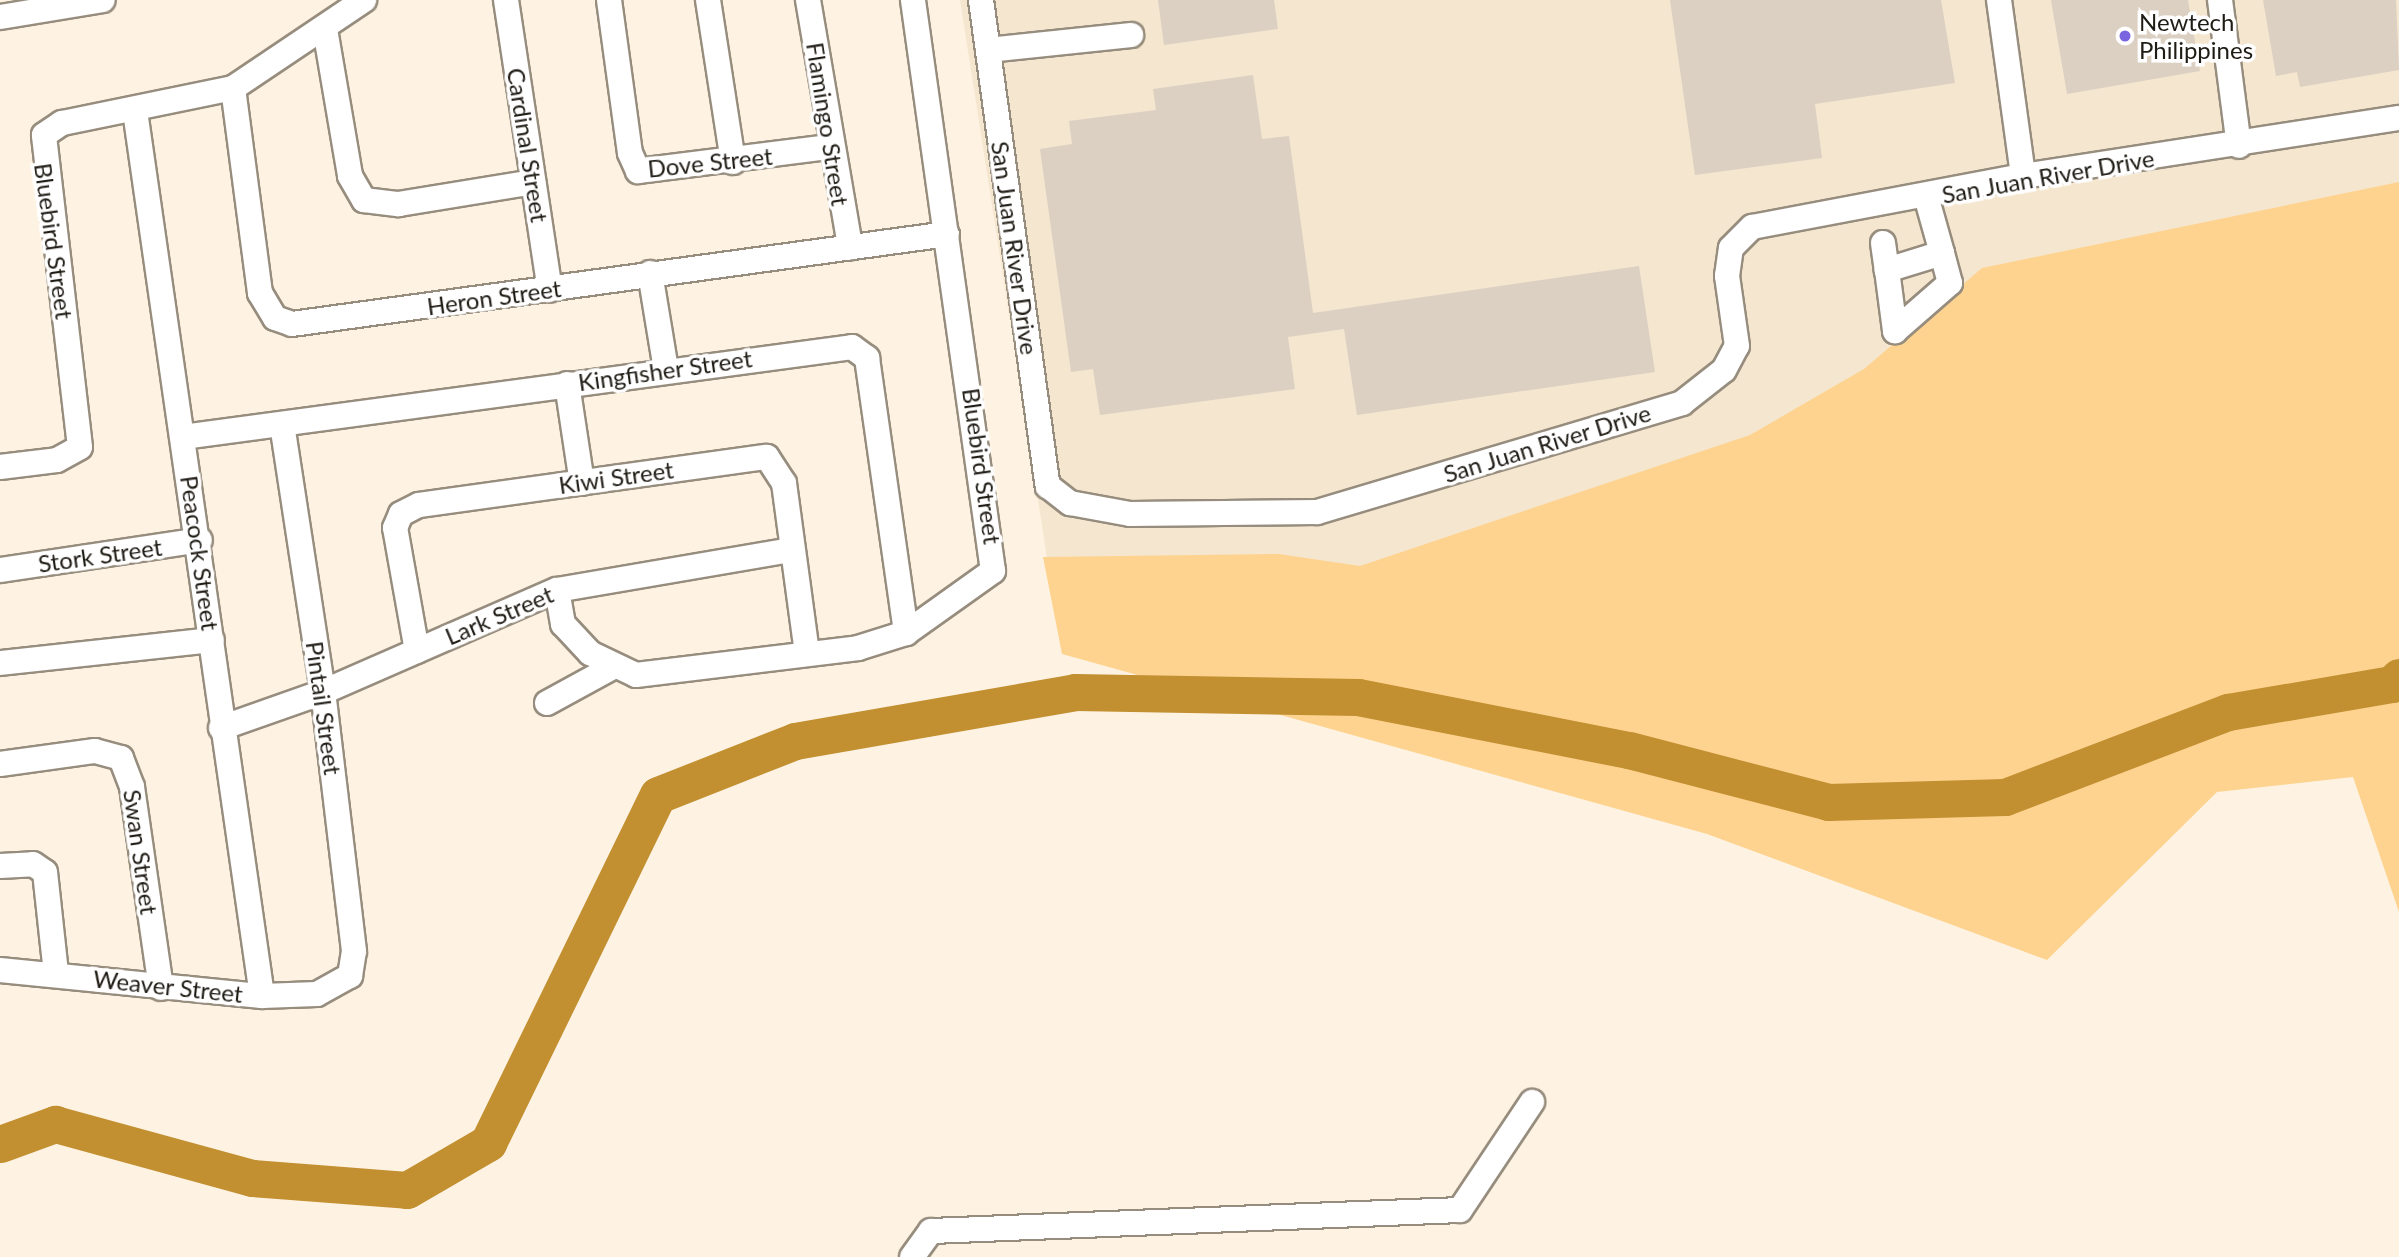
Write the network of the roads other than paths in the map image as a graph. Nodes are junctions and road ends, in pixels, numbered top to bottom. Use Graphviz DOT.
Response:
graph roads {
  1 [pos="103,0"];
  2 [pos="364,0"];
  3 [pos="506,0"];
  4 [pos="609,0"];
  5 [pos="708,0"];
  6 [pos="808,0"];
  7 [pos="913,0"];
  8 [pos="981,0"];
  9 [pos="1998,0"];
  10 [pos="2220,0"];
  11 [pos="0,17"];
  12 [pos="325,29"];
  13 [pos="1131,35"];
  14 [pos="988,50"];
  15 [pos="233,88"];
  16 [pos="135,111"];
  17 [pos="2399,118"];
  18 [pos="2239,146"];
  19 [pos="829,147"];
  20 [pos="733,162"];
  21 [pos="2023,176"];
  22 [pos="533,182"];
  23 [pos="1926,196"];
  24 [pos="947,234"];
  25 [pos="1883,243"];
  26 [pos="850,247"];
  27 [pos="1942,253"];
  28 [pos="1887,270"];
  29 [pos="650,273"];
  30 [pos="550,290"];
  31 [pos="666,370"];
  32 [pos="567,384"];
  33 [pos="282,424"];
  34 [pos="183,437"];
  35 [pos="0,467"];
  36 [pos="582,483"];
  37 [pos="200,540"];
  38 [pos="791,550"];
  39 [pos="0,570"];
  40 [pos="557,590"];
  41 [pos="906,633"];
  42 [pos="212,640"];
  43 [pos="417,650"];
  44 [pos="807,653"];
  45 [pos="0,663"];
  46 [pos="611,668"];
  47 [pos="323,692"];
  48 [pos="547,703"];
  49 [pos="220,728"];
  50 [pos="0,764"];
  51 [pos="0,866"];
  52 [pos="0,970"];
  53 [pos="56,973"];
  54 [pos="161,988"];
  55 [pos="336,988"];
  56 [pos="262,996"];
  57 [pos="1532,1102"];
  58 [pos="912,1257"];
  1 -- 11 [label="street"];
  2 -- 12 [label="street, Bluebird Street"];
  3 -- 22 [label="street, Cardinal Street"];
  4 -- 20 [label="street, Dove Street"];
  5 -- 20 [label="street"];
  6 -- 19 [label="street, Flamingo Street"];
  7 -- 24 [label="street, Bluebird Street"];
  8 -- 14 [label="street, San Juan River Drive"];
  9 -- 21 [label="street"];
  10 -- 18 [label="street"];
  12 -- 15 [label="street, Bluebird Street"];
  12 -- 22 [label="street"];
  13 -- 14 [label="street"];
  14 -- 23 [label="street, San Juan River Drive"];
  15 -- 16 [label="street, Bluebird Street"];
  15 -- 30 [label="street, Heron Street"];
  16 -- 34 [label="street, Peacock Street"];
  16 -- 35 [label="street, Bluebird Street"];
  17 -- 18 [label="street, San Juan River Drive"];
  18 -- 21 [label="street, San Juan River Drive"];
  19 -- 20 [label="street, Dove Street"];
  19 -- 26 [label="street, Flamingo Street"];
  21 -- 23 [label="street, San Juan River Drive"];
  22 -- 30 [label="street, Cardinal Street"];
  23 -- 27 [label="street"];
  24 -- 26 [label="street, Heron Street"];
  24 -- 41 [label="street, Bluebird Street"];
  25 -- 28 [label="street"];
  26 -- 29 [label="street, Heron Street"];
  27 -- 28 [label="street"];
  27 -- 28 [label="street"];
  29 -- 30 [label="street, Heron Street"];
  29 -- 31 [label="street"];
  31 -- 32 [label="street, Kingfisher Street"];
  31 -- 41 [label="street, Kingfisher Street"];
  32 -- 33 [label="street, Kingfisher Street"];
  32 -- 36 [label="street"];
  33 -- 34 [label="street, Kingfisher Street"];
  33 -- 47 [label="street, Pintail Street"];
  34 -- 37 [label="street, Peacock Street"];
  36 -- 38 [label="street, Kiwi Street"];
  36 -- 43 [label="street, Kiwi Street"];
  37 -- 39 [label="street, Stork Street"];
  37 -- 42 [label="street, Peacock Street"];
  38 -- 40 [label="street, Lark Street"];
  38 -- 44 [label="street, Kiwi Street"];
  40 -- 43 [label="street, Lark Street"];
  40 -- 46 [label="street"];
  41 -- 44 [label="street, Bluebird Street"];
  42 -- 45 [label="street"];
  42 -- 49 [label="street, Peacock Street"];
  43 -- 47 [label="street, Lark Street"];
  44 -- 46 [label="street, Bluebird Street"];
  46 -- 48 [label="street"];
  47 -- 49 [label="street, Lark Street"];
  47 -- 55 [label="street, Pintail Street"];
  49 -- 56 [label="street, Peacock Street"];
  50 -- 54 [label="street, Swan Street"];
  51 -- 53 [label="street"];
  52 -- 53 [label="street, Weaver Street"];
  53 -- 54 [label="street, Weaver Street"];
  54 -- 56 [label="street, Weaver Street"];
  55 -- 56 [label="street, Weaver Street"];
  57 -- 58 [label="street"];
}
